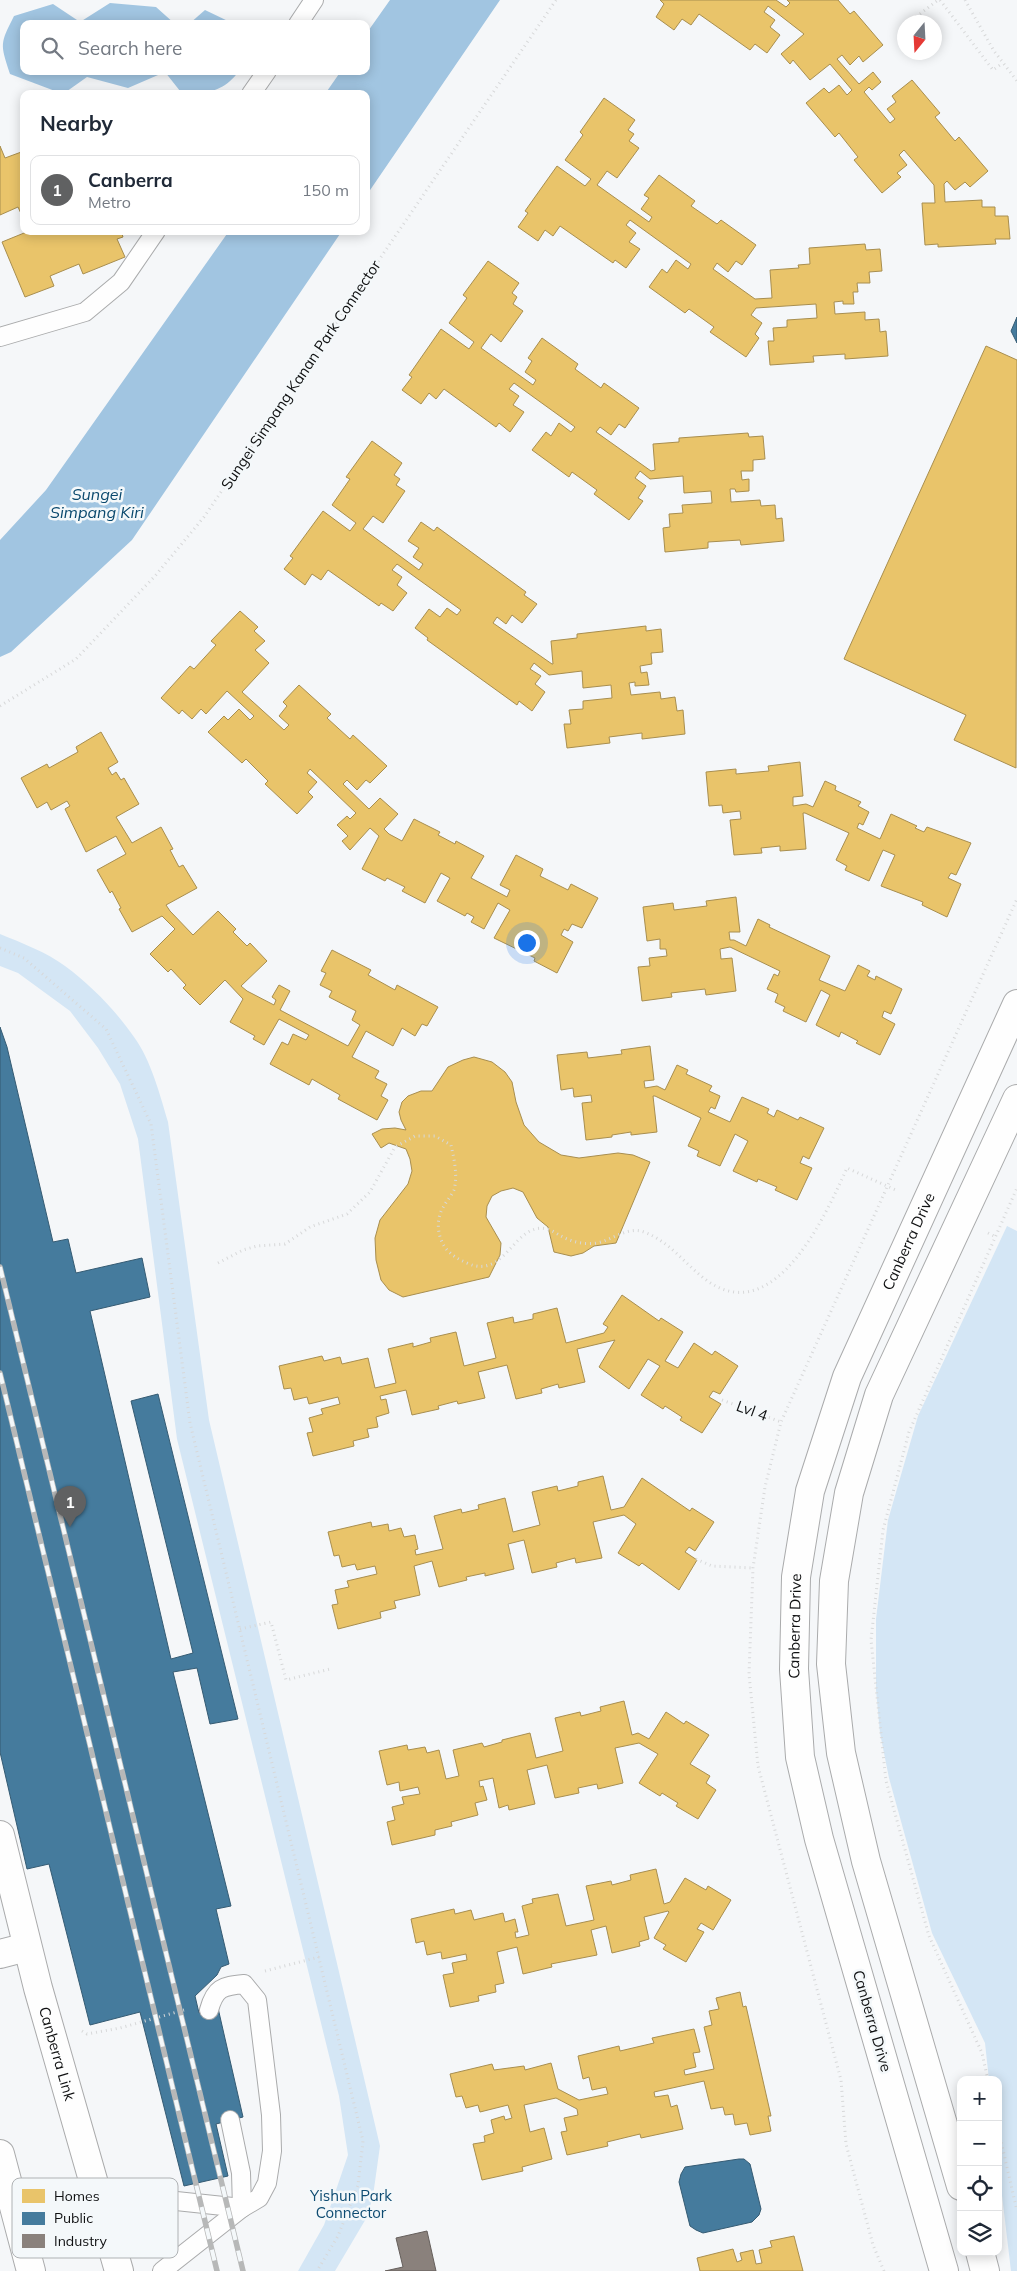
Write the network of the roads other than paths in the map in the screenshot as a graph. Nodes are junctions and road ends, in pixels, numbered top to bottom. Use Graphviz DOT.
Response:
graph roads {
  1 [pos="314,0"];
  2 [pos="301,20"];
  3 [pos="263,75"];
  4 [pos="254,90"];
  5 [pos="153,235"];
  6 [pos="0,337"];
  7 [pos="1017,1004"];
  8 [pos="1017,1099"];
  9 [pos="1,1840"];
  10 [pos="27,1947"];
  11 [pos="0,1954"];
  12 [pos="201,2009"];
  13 [pos="230,2120"];
  14 [pos="1,2158"];
  15 [pos="957,2172"];
  16 [pos="92,2178"];
  17 [pos="12,2199"];
  18 [pos="178,2201"];
  19 [pos="242,2208"];
  20 [pos="981,2256"];
  21 [pos="28,2258"];
  22 [pos="115,2258"];
  23 [pos="31,2271"];
  24 [pos="119,2271"];
  25 [pos="162,2271"];
  26 [pos="944,2271"];
  27 [pos="985,2271"];
  1 -- 2 [label="lane"];
  3 -- 4 [label="lane"];
  5 -- 6 [label="lane"];
  7 -- 26 [label="street, Canberra Drive"];
  8 -- 15 [label="street"];
  9 -- 10 [label="street, Canberra Link"];
  10 -- 11 [label="street"];
  10 -- 16 [label="street, Canberra Link"];
  12 -- 19 [label="lane"];
  13 -- 19 [label="lane"];
  14 -- 17 [label="street"];
  18 -- 19 [label="lane"];
  19 -- 25 [label="lane"];
  20 -- 27 [label="street"];
  21 -- 23 [label="street"];
  22 -- 24 [label="street, Canberra Link"];
}
